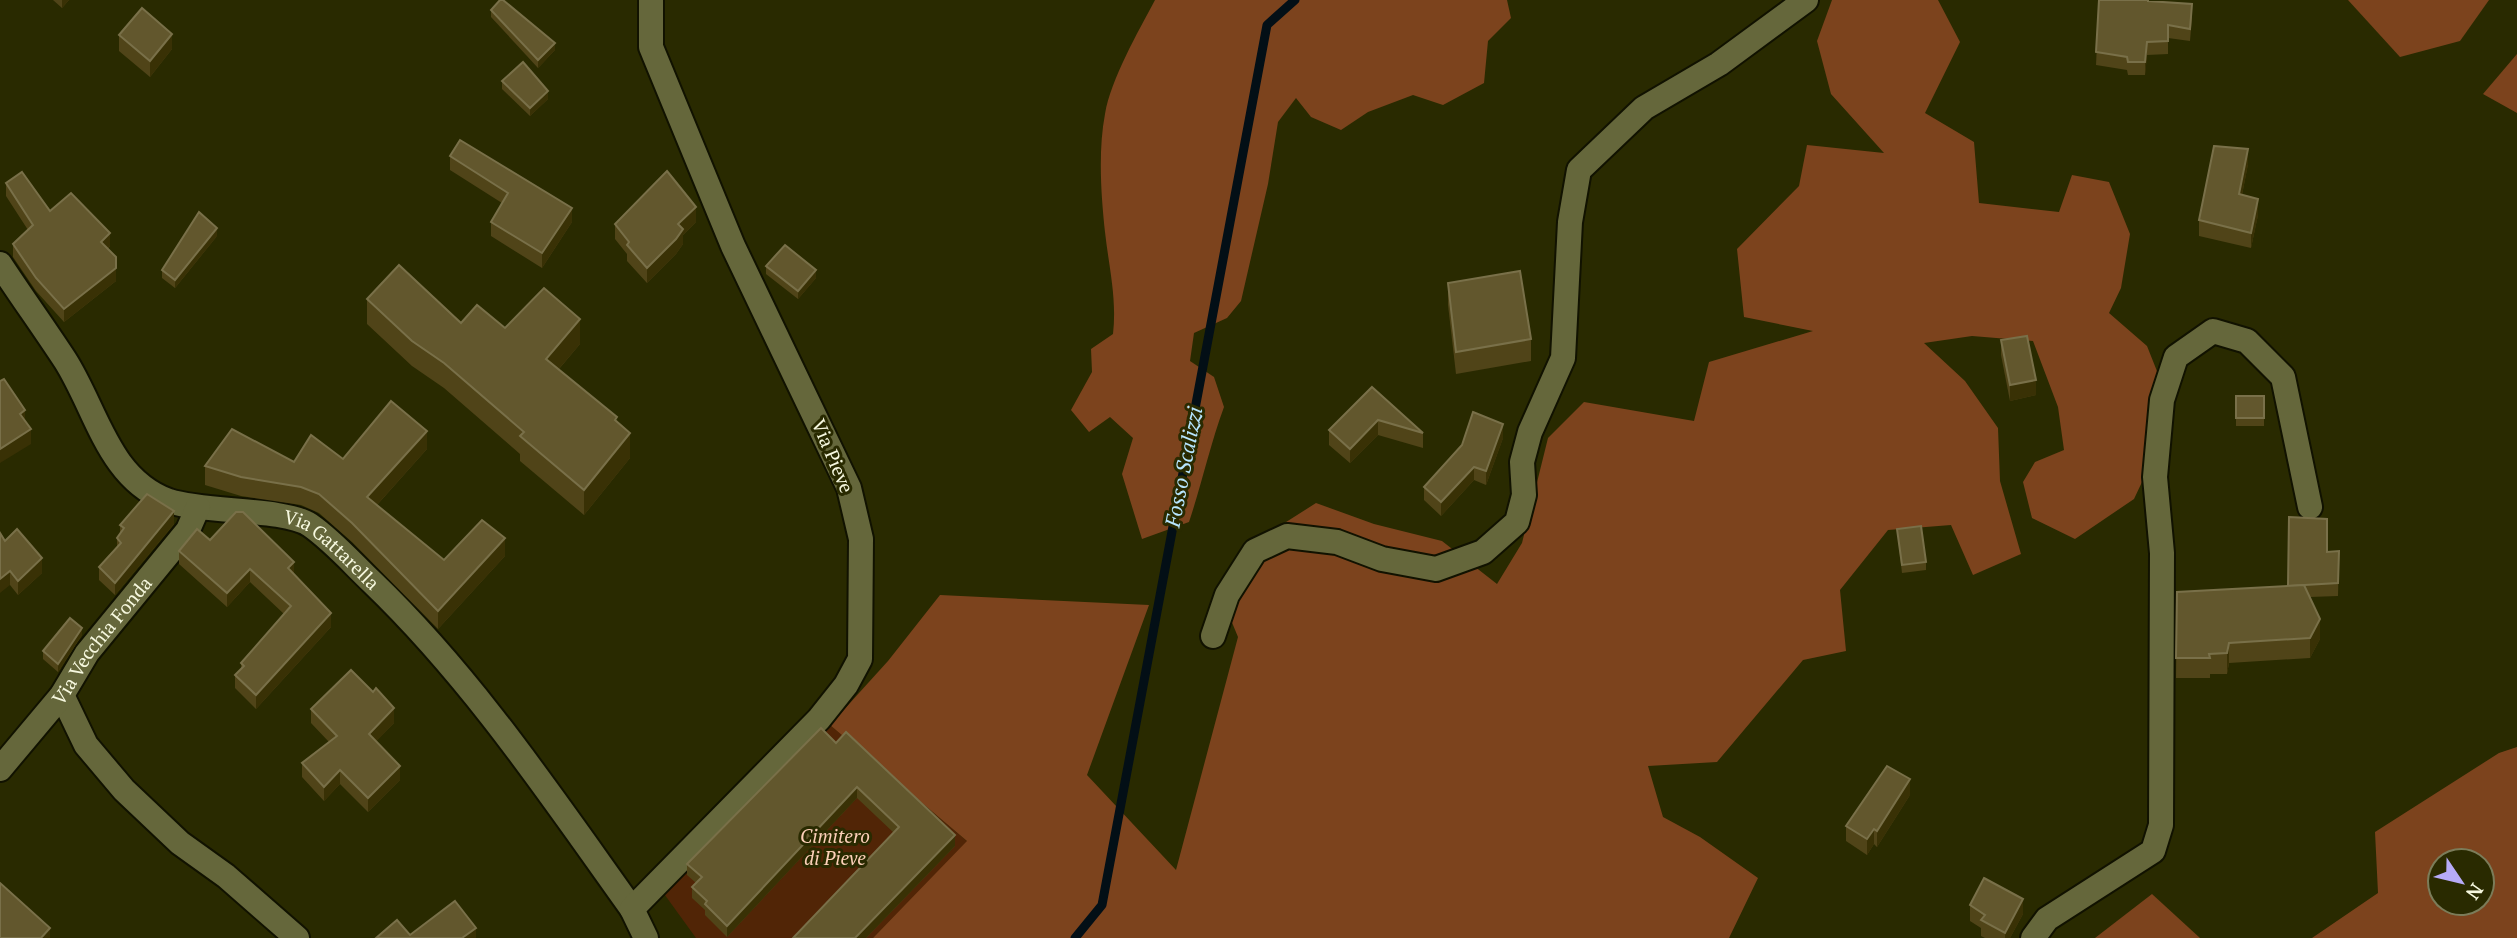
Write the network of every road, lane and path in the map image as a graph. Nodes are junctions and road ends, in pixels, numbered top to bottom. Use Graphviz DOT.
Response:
graph roads {
  1 [pos="652,0"];
  2 [pos="1805,0"];
  3 [pos="0,264"];
  4 [pos="2310,506"];
  5 [pos="198,507"];
  6 [pos="1213,636"];
  7 [pos="62,695"];
  8 [pos="0,769"];
  9 [pos="632,909"];
  10 [pos="297,938"];
  11 [pos="646,938"];
  12 [pos="2033,938"];
  1 -- 9 [label="street, Via Pieve"];
  2 -- 6 [label="street"];
  3 -- 5 [label="street, Via Gattarella"];
  4 -- 12 [label="street"];
  5 -- 7 [label="street, Via Vecchia Fonda"];
  5 -- 9 [label="street, Via Gattarella"];
  7 -- 8 [label="street, Via Vecchia Fonda"];
  7 -- 10 [label="street"];
  9 -- 11 [label="street"];
}
